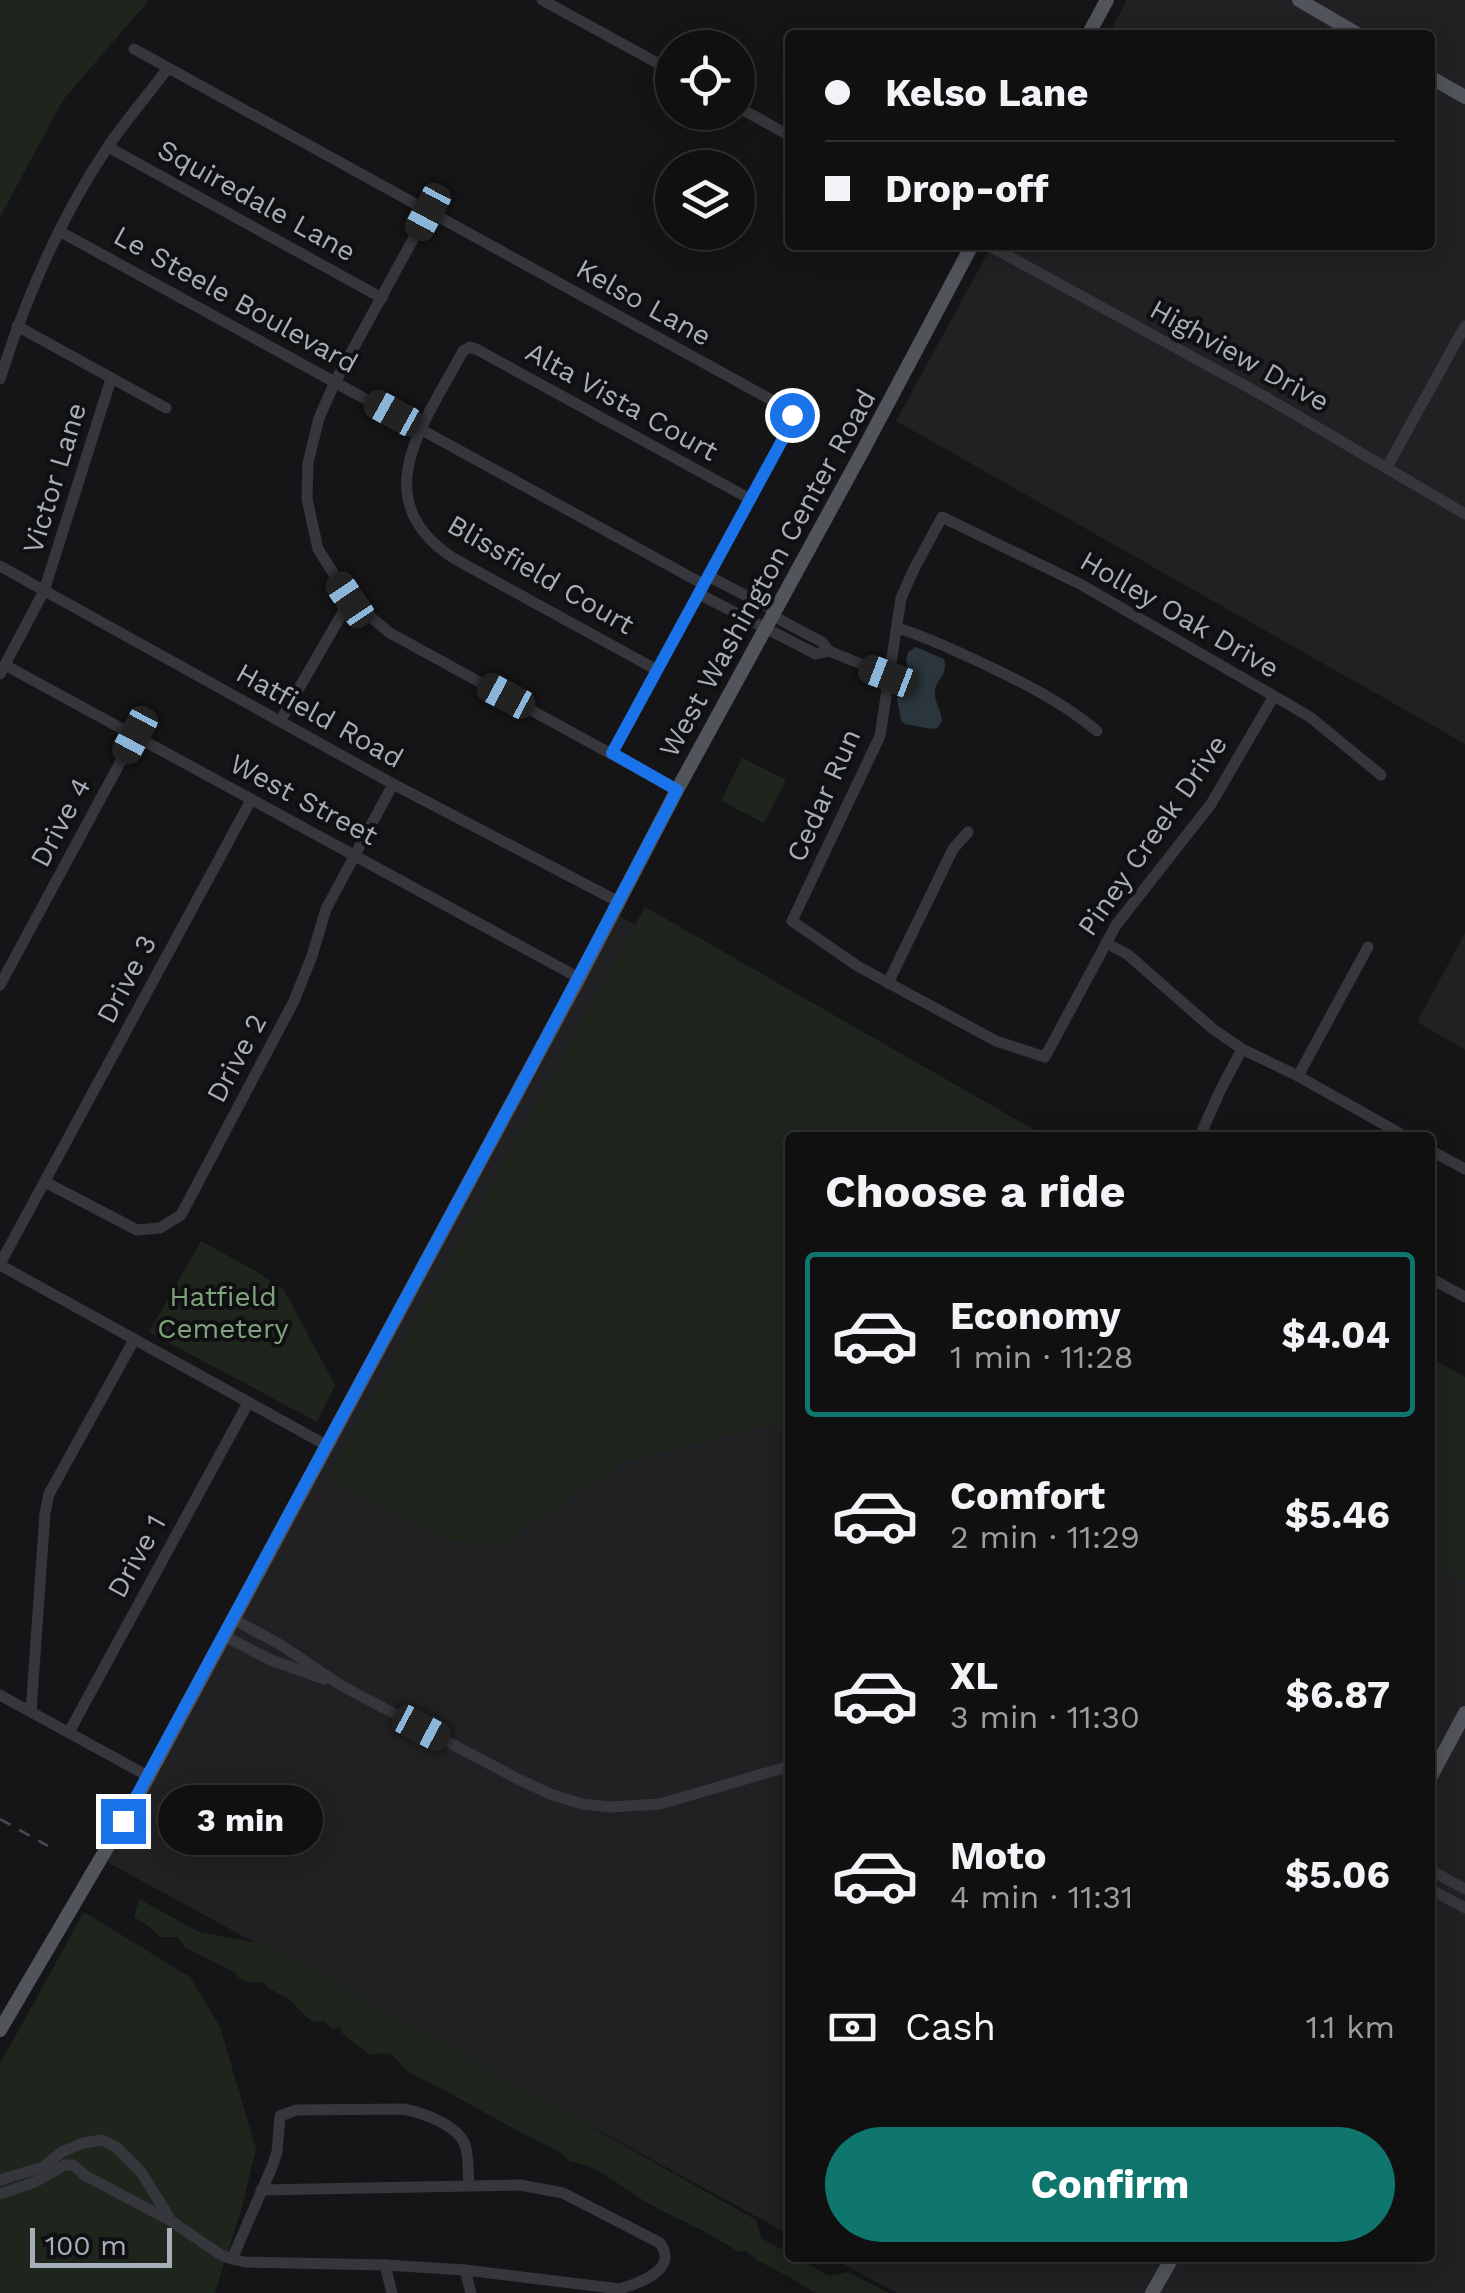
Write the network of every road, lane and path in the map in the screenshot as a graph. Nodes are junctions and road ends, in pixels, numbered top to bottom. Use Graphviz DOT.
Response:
graph roads {
  1 [pos="542,0"];
  2 [pos="1107,0"];
  3 [pos="1299,0"];
  4 [pos="1091,30"];
  5 [pos="1350,30"];
  6 [pos="134,50"];
  7 [pos="655,62"];
  8 [pos="168,68"];
  9 [pos="1435,80"];
  10 [pos="1465,97"];
  11 [pos="755,116"];
  12 [pos="785,133"];
  13 [pos="108,146"];
  14 [pos="428,212"];
  15 [pos="59,231"];
  16 [pos="969,250"];
  17 [pos="997,250"];
  18 [pos="382,298"];
  19 [pos="17,326"];
  20 [pos="1465,326"];
  21 [pos="470,347"];
  22 [pos="0,379"];
  23 [pos="111,379"];
  24 [pos="336,382"];
  25 [pos="166,408"];
  26 [pos="422,429"];
  27 [pos="1387,467"];
  28 [pos="750,499"];
  29 [pos="1465,514"];
  30 [pos="942,516"];
  31 [pos="0,566"];
  32 [pos="704,584"];
  33 [pos="44,591"];
  34 [pos="350,600"];
  35 [pos="772,619"];
  36 [pos="897,628"];
  37 [pos="3,669"];
  38 [pos="657,670"];
  39 [pos="888,676"];
  40 [pos="1274,696"];
  41 [pos="280,722"];
  42 [pos="1097,731"];
  43 [pos="135,735"];
  44 [pos="612,753"];
  45 [pos="1381,774"];
  46 [pos="393,784"];
  47 [pos="677,790"];
  48 [pos="251,800"];
  49 [pos="968,832"];
  50 [pos="356,854"];
  51 [pos="619,902"];
  52 [pos="1106,942"];
  53 [pos="1368,948"];
  54 [pos="579,978"];
  55 [pos="888,983"];
  56 [pos="0,985"];
  57 [pos="1242,1049"];
  58 [pos="1298,1076"];
  59 [pos="1203,1132"];
  60 [pos="1397,1132"];
  61 [pos="1435,1153"];
  62 [pos="1465,1169"];
  63 [pos="45,1182"];
  64 [pos="0,1265"];
  65 [pos="1435,1281"];
  66 [pos="1465,1298"];
  67 [pos="134,1340"];
  68 [pos="248,1403"];
  69 [pos="326,1445"];
  70 [pos="233,1619"];
  71 [pos="224,1636"];
  72 [pos="342,1686"];
  73 [pos="0,1695"];
  74 [pos="31,1712"];
  75 [pos="1465,1713"];
  76 [pos="68,1732"];
  77 [pos="785,1767"];
  78 [pos="1435,1769"];
  79 [pos="148,1776"];
  80 [pos="1435,1873"];
  81 [pos="1465,1889"];
  82 [pos="1435,1892"];
  83 [pos="1465,1908"];
  84 [pos="0,2030"];
  85 [pos="0,2180"];
  86 [pos="469,2185"];
  87 [pos="260,2190"];
  88 [pos="0,2194"];
  89 [pos="171,2221"];
  90 [pos="232,2259"];
  91 [pos="1170,2262"];
  92 [pos="384,2265"];
  93 [pos="465,2270"];
  94 [pos="392,2293"];
  95 [pos="472,2293"];
  96 [pos="1152,2293"];
  1 -- 7 [label="street"];
  2 -- 4 [label="main road"];
  3 -- 5 [label="main road"];
  6 -- 8 [label="street, Kelso Lane"];
  8 -- 13 [label="street"];
  8 -- 14 [label="street, Kelso Lane"];
  9 -- 10 [label="main road"];
  11 -- 12 [label="street"];
  13 -- 15 [label="street"];
  13 -- 18 [label="street, Squiredale Lane"];
  14 -- 18 [label="street"];
  14 -- 28 [label="street, Kelso Lane"];
  15 -- 19 [label="street"];
  15 -- 24 [label="street, Le Steele Boulevard"];
  16 -- 35 [label="main road, West Washington Center Road"];
  17 -- 27 [label="street, Highview Drive"];
  18 -- 24 [label="street"];
  19 -- 22 [label="street"];
  19 -- 23 [label="street"];
  20 -- 27 [label="street"];
  21 -- 26 [label="street, Blissfield Court"];
  21 -- 28 [label="street, Alta Vista Court"];
  23 -- 25 [label="street"];
  23 -- 33 [label="street, Victor Lane"];
  24 -- 26 [label="street, Le Steele Boulevard"];
  24 -- 34 [label="street"];
  26 -- 32 [label="street, Le Steele Boulevard"];
  26 -- 38 [label="street, Blissfield Court"];
  27 -- 29 [label="street, Highview Drive"];
  28 -- 32 [label="street, Kelso Lane"];
  30 -- 36 [label="street, Cedar Run"];
  30 -- 40 [label="street, Holley Oak Drive"];
  31 -- 33 [label="street, Hatfield Road"];
  32 -- 35 [label="street, Le Steele Boulevard"];
  32 -- 35 [label="street, Le Steele Boulevard"];
  32 -- 38 [label="street, Kelso Lane"];
  33 -- 37 [label="street, Victor Lane"];
  33 -- 41 [label="street, Hatfield Road"];
  34 -- 41 [label="street"];
  34 -- 44 [label="street"];
  35 -- 39 [label="street"];
  35 -- 47 [label="main road, West Washington Center Road"];
  36 -- 39 [label="street, Cedar Run"];
  36 -- 42 [label="street"];
  37 -- 43 [label="street, West Street"];
  38 -- 44 [label="street, Kelso Lane"];
  39 -- 55 [label="street, Cedar Run"];
  40 -- 45 [label="street, Holley Oak Drive"];
  40 -- 52 [label="street, Piney Creek Drive"];
  41 -- 46 [label="street, Hatfield Road"];
  43 -- 48 [label="street, West Street"];
  43 -- 56 [label="street, Drive 4"];
  44 -- 47 [label="street"];
  46 -- 50 [label="street, Drive 2"];
  46 -- 51 [label="street, Hatfield Road"];
  47 -- 51 [label="main road, West Washington Center Road"];
  48 -- 50 [label="street, West Street"];
  48 -- 63 [label="street, Drive 3"];
  49 -- 55 [label="street"];
  50 -- 54 [label="street, West Street"];
  50 -- 63 [label="street, Drive 2"];
  51 -- 54 [label="main road, West Washington Center Road"];
  52 -- 55 [label="street, Piney Creek Drive"];
  52 -- 57 [label="street"];
  53 -- 58 [label="street"];
  54 -- 69 [label="main road, West Washington Center Road"];
  57 -- 58 [label="street"];
  57 -- 59 [label="street"];
  58 -- 60 [label="street"];
  61 -- 62 [label="street"];
  63 -- 64 [label="street, Drive 3"];
  64 -- 67 [label="street"];
  65 -- 66 [label="street"];
  67 -- 68 [label="street"];
  67 -- 74 [label="street"];
  68 -- 69 [label="street"];
  68 -- 76 [label="street, Drive 1"];
  69 -- 70 [label="main road, West Washington Center Road"];
  70 -- 71 [label="main road, West Washington Center Road"];
  70 -- 72 [label="street"];
  71 -- 72 [label="street"];
  71 -- 79 [label="main road, West Washington Center Road"];
  72 -- 77 [label="street"];
  73 -- 74 [label="street"];
  74 -- 76 [label="street"];
  75 -- 78 [label="main road"];
  76 -- 79 [label="street"];
  79 -- 84 [label="main road, West Washington Center Road"];
  80 -- 81 [label="street"];
  82 -- 83 [label="street"];
  85 -- 89 [label="street"];
  86 -- 87 [label="street"];
  86 -- 87 [label="street"];
  86 -- 93 [label="street"];
  87 -- 90 [label="street"];
  88 -- 89 [label="street"];
  89 -- 90 [label="street"];
  90 -- 92 [label="street"];
  91 -- 96 [label="main road"];
  92 -- 93 [label="street"];
  92 -- 94 [label="street"];
  93 -- 95 [label="street"];
}
